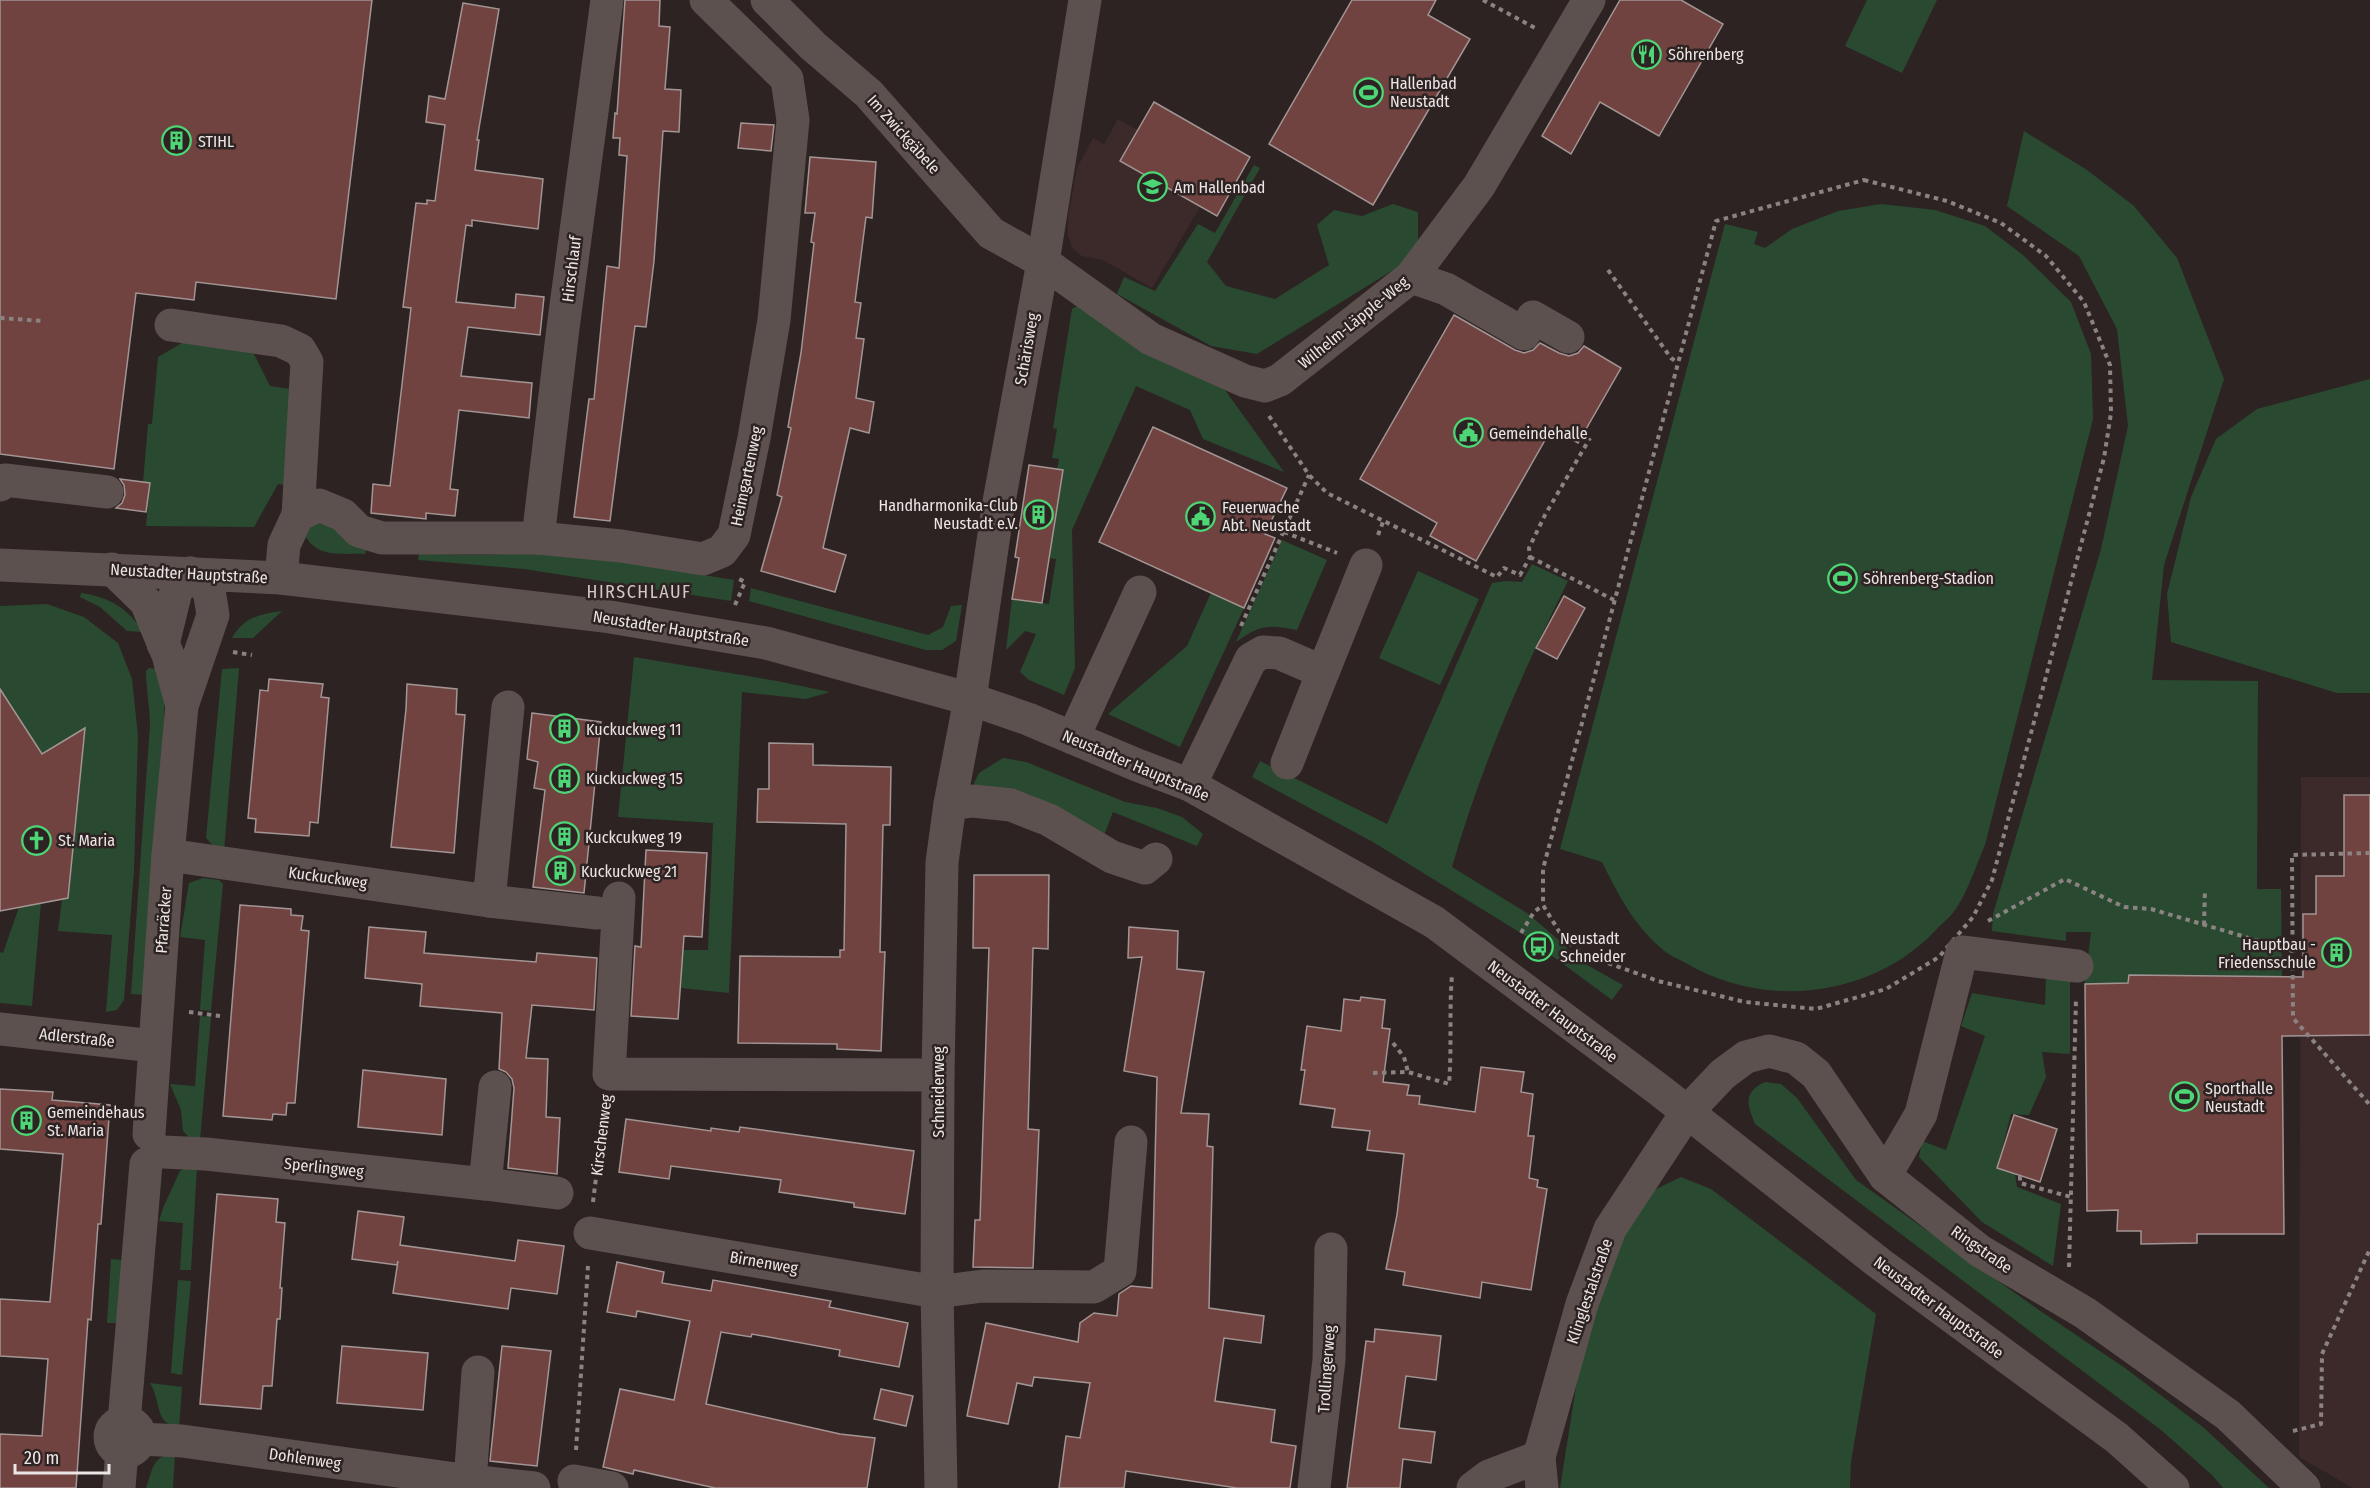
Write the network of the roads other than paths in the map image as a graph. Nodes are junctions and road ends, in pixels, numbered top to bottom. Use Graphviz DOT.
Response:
graph roads {
  1 [pos="607,0"];
  2 [pos="706,0"];
  3 [pos="767,0"];
  4 [pos="1085,0"];
  5 [pos="1589,0"];
  6 [pos="1043,262"];
  7 [pos="1411,277"];
  8 [pos="171,325"];
  9 [pos="1568,337"];
  10 [pos="0,485"];
  11 [pos="107,492"];
  12 [pos="298,515"];
  13 [pos="538,538"];
  14 [pos="0,565"];
  15 [pos="1366,565"];
  16 [pos="112,569"];
  17 [pos="190,573"];
  18 [pos="272,578"];
  19 [pos="1140,592"];
  20 [pos="213,615"];
  21 [pos="163,644"];
  22 [pos="1323,672"];
  23 [pos="970,699"];
  24 [pos="182,706"];
  25 [pos="508,707"];
  26 [pos="1073,738"];
  27 [pos="1287,763"];
  28 [pos="1190,785"];
  29 [pos="950,804"];
  30 [pos="168,855"];
  31 [pos="1156,859"];
  32 [pos="489,901"];
  33 [pos="2077,966"];
  34 [pos="0,1029"];
  35 [pos="154,1046"];
  36 [pos="609,1074"];
  37 [pos="938,1075"];
  38 [pos="495,1087"];
  39 [pos="1687,1112"];
  40 [pos="1131,1142"];
  41 [pos="153,1150"];
  42 [pos="1885,1176"];
  43 [pos="485,1184"];
  44 [pos="557,1193"];
  45 [pos="591,1233"];
  46 [pos="1331,1249"];
  47 [pos="937,1292"];
  48 [pos="478,1372"];
  49 [pos="128,1437"];
  50 [pos="1540,1472"];
  51 [pos="574,1480"];
  52 [pos="470,1481"];
  53 [pos="119,1488"];
  54 [pos="534,1488"];
  55 [pos="612,1488"];
  56 [pos="941,1488"];
  57 [pos="1314,1488"];
  58 [pos="1473,1488"];
  59 [pos="2173,1488"];
  60 [pos="2304,1488"];
  1 -- 13 [label="street, Hirschlauf"];
  2 -- 13 [label="street, Heimgartenweg"];
  3 -- 6 [label="street, Im Zwickgäbele"];
  4 -- 6 [label="street, Schärisweg"];
  5 -- 7 [label="street, Wilhelm-Läpple-Weg"];
  6 -- 7 [label="street, Wilhelm-Läpple-Weg"];
  6 -- 23 [label="street, Schärisweg"];
  7 -- 9 [label="street"];
  8 -- 12 [label="street"];
  10 -- 11 [label="street"];
  12 -- 13 [label="street, Heimgartenweg"];
  12 -- 18 [label="street"];
  14 -- 16 [label="street, Neustadter Hauptstraße"];
  15 -- 22 [label="street"];
  16 -- 17 [label="street, Neustadter Hauptstraße"];
  16 -- 21 [label="street, Pfarräcker"];
  17 -- 18 [label="street, Neustadter Hauptstraße"];
  17 -- 20 [label="street"];
  17 -- 21 [label="street"];
  18 -- 20 [label="street"];
  18 -- 23 [label="street, Neustadter Hauptstraße"];
  19 -- 26 [label="street"];
  20 -- 24 [label="street, Pfarräcker"];
  21 -- 24 [label="street, Pfarräcker"];
  22 -- 27 [label="street"];
  22 -- 28 [label="street"];
  23 -- 26 [label="street, Neustadter Hauptstraße"];
  23 -- 29 [label="street, Schneiderweg"];
  24 -- 30 [label="street, Pfarräcker"];
  25 -- 32 [label="street"];
  26 -- 28 [label="street, Neustadter Hauptstraße"];
  28 -- 39 [label="street, Neustadter Hauptstraße"];
  29 -- 31 [label="street"];
  29 -- 37 [label="street, Schneiderweg"];
  30 -- 32 [label="street, Kuckuckweg"];
  30 -- 35 [label="street, Pfarräcker"];
  32 -- 36 [label="street, Kuckuckweg"];
  33 -- 42 [label="street"];
  34 -- 35 [label="street, Adlerstraße"];
  35 -- 41 [label="street, Pfarräcker"];
  36 -- 37 [label="street, Kirschenweg"];
  37 -- 47 [label="street, Schneiderweg"];
  38 -- 43 [label="street"];
  39 -- 42 [label="street, Ringstraße"];
  39 -- 50 [label="street, Klinglestalstraße"];
  39 -- 59 [label="street, Neustadter Hauptstraße"];
  40 -- 47 [label="street, Birnenweg"];
  41 -- 43 [label="street, Sperlingweg"];
  41 -- 49 [label="street, Pfarräcker"];
  42 -- 60 [label="street, Ringstraße"];
  43 -- 44 [label="street, Sperlingweg"];
  45 -- 47 [label="street, Birnenweg"];
  46 -- 57 [label="street, Trollingerweg"];
  47 -- 56 [label="street, Schneiderweg"];
  48 -- 52 [label="street"];
  49 -- 52 [label="street, Dohlenweg"];
  49 -- 53 [label="street, Pfarräcker"];
  50 -- 58 [label="street"];
  51 -- 55 [label="street"];
  52 -- 54 [label="street, Dohlenweg"];
}
